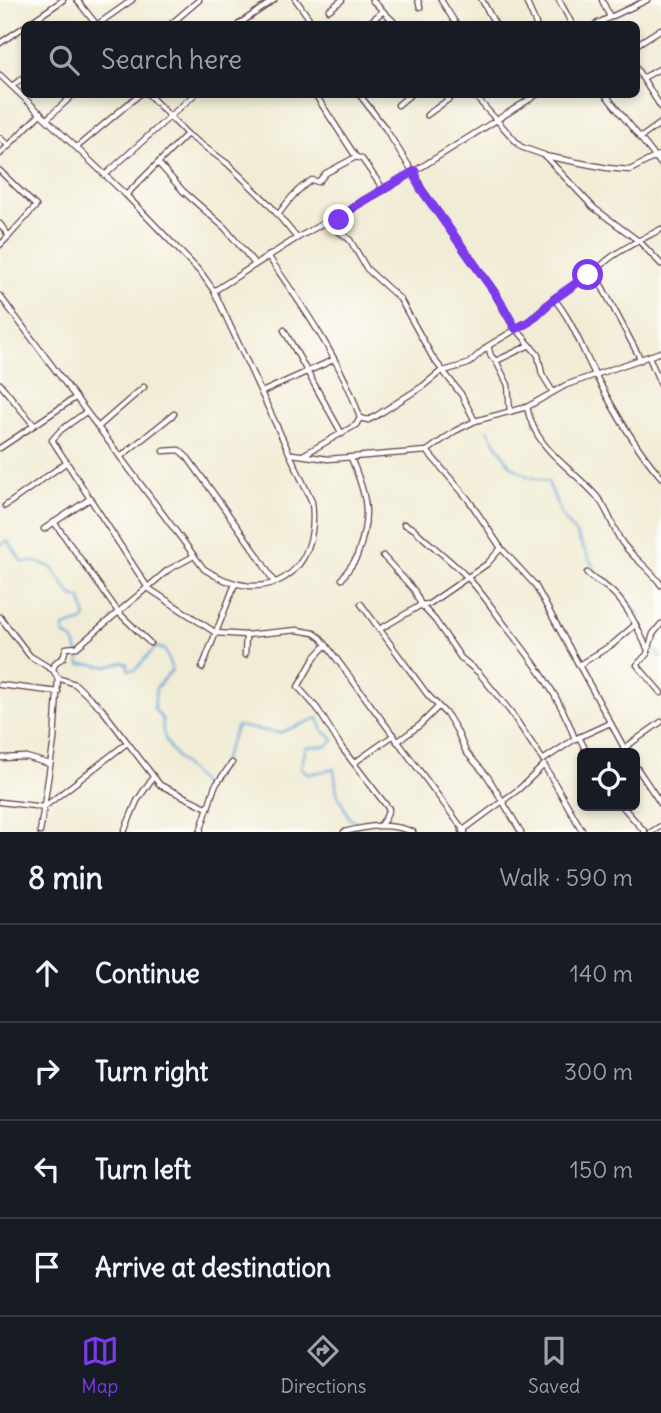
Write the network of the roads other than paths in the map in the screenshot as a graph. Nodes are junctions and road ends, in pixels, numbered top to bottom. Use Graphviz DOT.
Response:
graph roads {
  1 [pos="63,0"];
  2 [pos="77,0"];
  3 [pos="132,0"];
  4 [pos="199,0"];
  5 [pos="274,0"];
  6 [pos="296,0"];
  7 [pos="342,0"];
  8 [pos="372,0"];
  9 [pos="441,0"];
  10 [pos="482,0"];
  11 [pos="559,0"];
  12 [pos="602,0"];
  13 [pos="647,0"];
  14 [pos="526,1"];
  15 [pos="330,10"];
  16 [pos="383,12"];
  17 [pos="610,17"];
  18 [pos="33,21"];
  19 [pos="94,21"];
  20 [pos="101,21"];
  21 [pos="174,21"];
  22 [pos="243,21"];
  23 [pos="311,21"];
  24 [pos="372,21"];
  25 [pos="393,21"];
  26 [pos="454,21"];
  27 [pos="493,21"];
  28 [pos="535,21"];
  29 [pos="570,21"];
  30 [pos="602,21"];
  31 [pos="21,29"];
  32 [pos="661,29"];
  33 [pos="640,42"];
  34 [pos="0,43"];
  35 [pos="661,69"];
  36 [pos="640,74"];
  37 [pos="0,75"];
  38 [pos="21,78"];
  39 [pos="643,78"];
  40 [pos="12,86"];
  41 [pos="21,94"];
  42 [pos="25,98"];
  43 [pos="70,98"];
  44 [pos="135,98"];
  45 [pos="152,98"];
  46 [pos="190,98"];
  47 [pos="318,98"];
  48 [pos="361,98"];
  49 [pos="407,98"];
  50 [pos="450,98"];
  51 [pos="476,98"];
  52 [pos="532,98"];
  53 [pos="608,98"];
  54 [pos="398,106"];
  55 [pos="661,107"];
  56 [pos="41,113"];
  57 [pos="427,115"];
  58 [pos="169,116"];
  59 [pos="47,119"];
  60 [pos="497,122"];
  61 [pos="661,123"];
  62 [pos="187,134"];
  63 [pos="0,138"];
  64 [pos="639,138"];
  65 [pos="9,146"];
  66 [pos="76,147"];
  67 [pos="661,154"];
  68 [pos="0,155"];
  69 [pos="544,155"];
  70 [pos="356,157"];
  71 [pos="655,157"];
  72 [pos="159,164"];
  73 [pos="661,164"];
  74 [pos="0,170"];
  75 [pos="415,171"];
  76 [pos="105,175"];
  77 [pos="384,190"];
  78 [pos="126,195"];
  79 [pos="278,215"];
  80 [pos="324,223"];
  81 [pos="0,224"];
  82 [pos="661,229"];
  83 [pos="9,236"];
  84 [pos="297,238"];
  85 [pos="640,242"];
  86 [pos="0,245"];
  87 [pos="268,256"];
  88 [pos="255,264"];
  89 [pos="661,264"];
  90 [pos="598,268"];
  91 [pos="214,291"];
  92 [pos="0,296"];
  93 [pos="554,299"];
  94 [pos="516,329"];
  95 [pos="284,330"];
  96 [pos="530,345"];
  97 [pos="488,346"];
  98 [pos="661,352"];
  99 [pos="649,357"];
  100 [pos="333,360"];
  101 [pos="641,360"];
  102 [pos="496,361"];
  103 [pos="444,370"];
  104 [pos="308,372"];
  105 [pos="595,375"];
  106 [pos="0,384"];
  107 [pos="661,385"];
  108 [pos="145,387"];
  109 [pos="262,392"];
  110 [pos="553,392"];
  111 [pos="75,398"];
  112 [pos="527,407"];
  113 [pos="86,412"];
  114 [pos="510,412"];
  115 [pos="174,414"];
  116 [pos="360,418"];
  117 [pos="475,421"];
  118 [pos="33,424"];
  119 [pos="98,427"];
  120 [pos="342,433"];
  121 [pos="0,448"];
  122 [pos="427,451"];
  123 [pos="163,452"];
  124 [pos="291,454"];
  125 [pos="302,455"];
  126 [pos="119,457"];
  127 [pos="351,458"];
  128 [pos="67,462"];
  129 [pos="661,477"];
  130 [pos="91,498"];
  131 [pos="5,506"];
  132 [pos="54,522"];
  133 [pos="404,524"];
  134 [pos="44,528"];
  135 [pos="500,548"];
  136 [pos="192,556"];
  137 [pos="383,556"];
  138 [pos="587,573"];
  139 [pos="467,577"];
  140 [pos="342,579"];
  141 [pos="274,582"];
  142 [pos="235,584"];
  143 [pos="661,585"];
  144 [pos="148,587"];
  145 [pos="361,604"];
  146 [pos="421,606"];
  147 [pos="119,612"];
  148 [pos="0,617"];
  149 [pos="661,624"];
  150 [pos="635,625"];
  151 [pos="380,629"];
  152 [pos="216,633"];
  153 [pos="246,635"];
  154 [pos="150,643"];
  155 [pos="326,645"];
  156 [pos="647,648"];
  157 [pos="245,655"];
  158 [pos="579,665"];
  159 [pos="202,668"];
  160 [pos="53,670"];
  161 [pos="58,678"];
  162 [pos="0,685"];
  163 [pos="58,692"];
  164 [pos="661,693"];
  165 [pos="438,707"];
  166 [pos="661,722"];
  167 [pos="610,723"];
  168 [pos="394,735"];
  169 [pos="577,738"];
  170 [pos="397,741"];
  171 [pos="127,743"];
  172 [pos="584,748"];
  173 [pos="623,748"];
  174 [pos="629,748"];
  175 [pos="0,758"];
  176 [pos="232,763"];
  177 [pos="354,763"];
  178 [pos="544,763"];
  179 [pos="50,764"];
  180 [pos="640,772"];
  181 [pos="153,777"];
  182 [pos="0,802"];
  183 [pos="502,802"];
  184 [pos="661,804"];
  185 [pos="44,807"];
  186 [pos="208,808"];
  187 [pos="626,811"];
  188 [pos="381,824"];
  189 [pos="661,826"];
  190 [pos="464,831"];
  191 [pos="40,832"];
  192 [pos="124,832"];
  193 [pos="200,832"];
  194 [pos="344,832"];
  195 [pos="413,832"];
  196 [pos="521,832"];
  197 [pos="583,832"];
  198 [pos="645,832"];
  199 [pos="652,832"];
  1 -- 18 [label="street"];
  2 -- 19 [label="street"];
  3 -- 20 [label="street"];
  4 -- 21 [label="street"];
  5 -- 22 [label="street"];
  6 -- 23 [label="street"];
  7 -- 15 [label="street"];
  8 -- 16 [label="street"];
  9 -- 26 [label="street"];
  10 -- 27 [label="street"];
  11 -- 29 [label="street"];
  12 -- 17 [label="street"];
  13 -- 17 [label="street"];
  14 -- 28 [label="street"];
  16 -- 24 [label="street"];
  16 -- 25 [label="street"];
  17 -- 30 [label="street"];
  31 -- 34 [label="street"];
  32 -- 33 [label="street"];
  35 -- 39 [label="street"];
  36 -- 39 [label="street"];
  37 -- 40 [label="street"];
  38 -- 40 [label="street"];
  39 -- 55 [label="street"];
  40 -- 41 [label="street"];
  42 -- 56 [label="street"];
  43 -- 59 [label="street"];
  44 -- 66 [label="street"];
  45 -- 58 [label="street"];
  46 -- 58 [label="street"];
  47 -- 70 [label="street"];
  48 -- 75 [label="street"];
  49 -- 54 [label="street"];
  50 -- 57 [label="street"];
  51 -- 60 [label="street"];
  52 -- 60 [label="street"];
  53 -- 64 [label="street"];
  56 -- 59 [label="street"];
  56 -- 65 [label="street"];
  58 -- 62 [label="street"];
  58 -- 76 [label="street"];
  59 -- 66 [label="street"];
  60 -- 69 [label="street"];
  60 -- 75 [label="street"];
  61 -- 64 [label="street"];
  62 -- 72 [label="street"];
  62 -- 79 [label="street"];
  63 -- 65 [label="street"];
  64 -- 71 [label="street"];
  65 -- 68 [label="street"];
  66 -- 76 [label="street"];
  67 -- 71 [label="street"];
  69 -- 71 [label="street"];
  69 -- 85 [label="street"];
  70 -- 77 [label="street"];
  70 -- 79 [label="street"];
  71 -- 73 [label="street"];
  72 -- 78 [label="street"];
  72 -- 88 [label="street"];
  74 -- 83 [label="street"];
  75 -- 77 [label="street"];
  75 -- 94 [label="street"];
  76 -- 78 [label="street"];
  77 -- 80 [label="street"];
  78 -- 91 [label="street"];
  79 -- 84 [label="street"];
  80 -- 84 [label="street"];
  80 -- 103 [label="street"];
  81 -- 83 [label="street"];
  82 -- 85 [label="street"];
  83 -- 86 [label="street"];
  84 -- 87 [label="street"];
  85 -- 89 [label="street"];
  85 -- 90 [label="street"];
  87 -- 88 [label="street"];
  87 -- 100 [label="street"];
  88 -- 91 [label="street"];
  90 -- 93 [label="street"];
  90 -- 101 [label="street"];
  91 -- 109 [label="street"];
  92 -- 111 [label="street"];
  93 -- 94 [label="street"];
  93 -- 105 [label="street"];
  94 -- 96 [label="street"];
  94 -- 97 [label="street"];
  95 -- 104 [label="street"];
  96 -- 102 [label="street"];
  96 -- 110 [label="street"];
  97 -- 102 [label="street"];
  97 -- 103 [label="street"];
  98 -- 99 [label="street"];
  99 -- 101 [label="street"];
  99 -- 107 [label="street"];
  100 -- 104 [label="street"];
  100 -- 116 [label="street"];
  101 -- 105 [label="street"];
  102 -- 114 [label="street"];
  103 -- 116 [label="street"];
  103 -- 117 [label="street"];
  104 -- 109 [label="street"];
  104 -- 120 [label="street"];
  105 -- 110 [label="street"];
  105 -- 129 [label="street"];
  106 -- 118 [label="street"];
  108 -- 119 [label="street"];
  109 -- 124 [label="street"];
  110 -- 112 [label="street"];
  111 -- 113 [label="street"];
  111 -- 118 [label="street"];
  112 -- 114 [label="street"];
  112 -- 143 [label="street"];
  113 -- 119 [label="street"];
  113 -- 128 [label="street"];
  114 -- 117 [label="street"];
  115 -- 126 [label="street"];
  116 -- 120 [label="street"];
  117 -- 122 [label="street"];
  118 -- 121 [label="street"];
  119 -- 126 [label="street"];
  120 -- 125 [label="street"];
  122 -- 127 [label="street"];
  122 -- 135 [label="street"];
  123 -- 141 [label="street"];
  124 -- 125 [label="street"];
  124 -- 141 [label="street"];
  125 -- 127 [label="street"];
  126 -- 136 [label="street"];
  127 -- 140 [label="street"];
  128 -- 130 [label="street"];
  128 -- 131 [label="street"];
  130 -- 132 [label="street"];
  130 -- 144 [label="street"];
  132 -- 134 [label="street"];
  132 -- 147 [label="street"];
  133 -- 139 [label="street"];
  135 -- 139 [label="street"];
  135 -- 158 [label="street"];
  136 -- 142 [label="street"];
  136 -- 144 [label="street"];
  137 -- 146 [label="street"];
  138 -- 150 [label="street"];
  139 -- 146 [label="street"];
  139 -- 169 [label="street"];
  141 -- 142 [label="street"];
  142 -- 152 [label="street"];
  144 -- 147 [label="street"];
  144 -- 152 [label="street"];
  145 -- 151 [label="street"];
  146 -- 151 [label="street"];
  146 -- 178 [label="street"];
  147 -- 154 [label="street"];
  147 -- 160 [label="street"];
  148 -- 160 [label="street"];
  149 -- 156 [label="street"];
  150 -- 156 [label="street"];
  150 -- 158 [label="street"];
  151 -- 165 [label="street"];
  152 -- 153 [label="street"];
  152 -- 159 [label="street"];
  153 -- 155 [label="street"];
  153 -- 157 [label="street"];
  155 -- 168 [label="street"];
  155 -- 177 [label="street"];
  156 -- 164 [label="street"];
  158 -- 167 [label="street"];
  160 -- 161 [label="street"];
  161 -- 163 [label="street"];
  161 -- 171 [label="street"];
  162 -- 163 [label="street"];
  163 -- 179 [label="street"];
  165 -- 170 [label="street"];
  165 -- 183 [label="street"];
  166 -- 174 [label="street"];
  167 -- 169 [label="street"];
  167 -- 173 [label="street"];
  168 -- 170 [label="street"];
  168 -- 177 [label="street"];
  169 -- 172 [label="street"];
  169 -- 178 [label="street"];
  170 -- 190 [label="street"];
  171 -- 181 [label="street"];
  171 -- 185 [label="street"];
  175 -- 179 [label="street"];
  176 -- 186 [label="street"];
  177 -- 188 [label="street"];
  178 -- 183 [label="street"];
  178 -- 197 [label="street"];
  179 -- 185 [label="street"];
  180 -- 184 [label="street"];
  181 -- 186 [label="street"];
  181 -- 192 [label="street"];
  182 -- 185 [label="street"];
  183 -- 190 [label="street"];
  183 -- 196 [label="street"];
  185 -- 191 [label="street"];
  186 -- 193 [label="street"];
  187 -- 198 [label="street"];
  188 -- 194 [label="street"];
  188 -- 195 [label="street"];
  189 -- 199 [label="street"];
}
